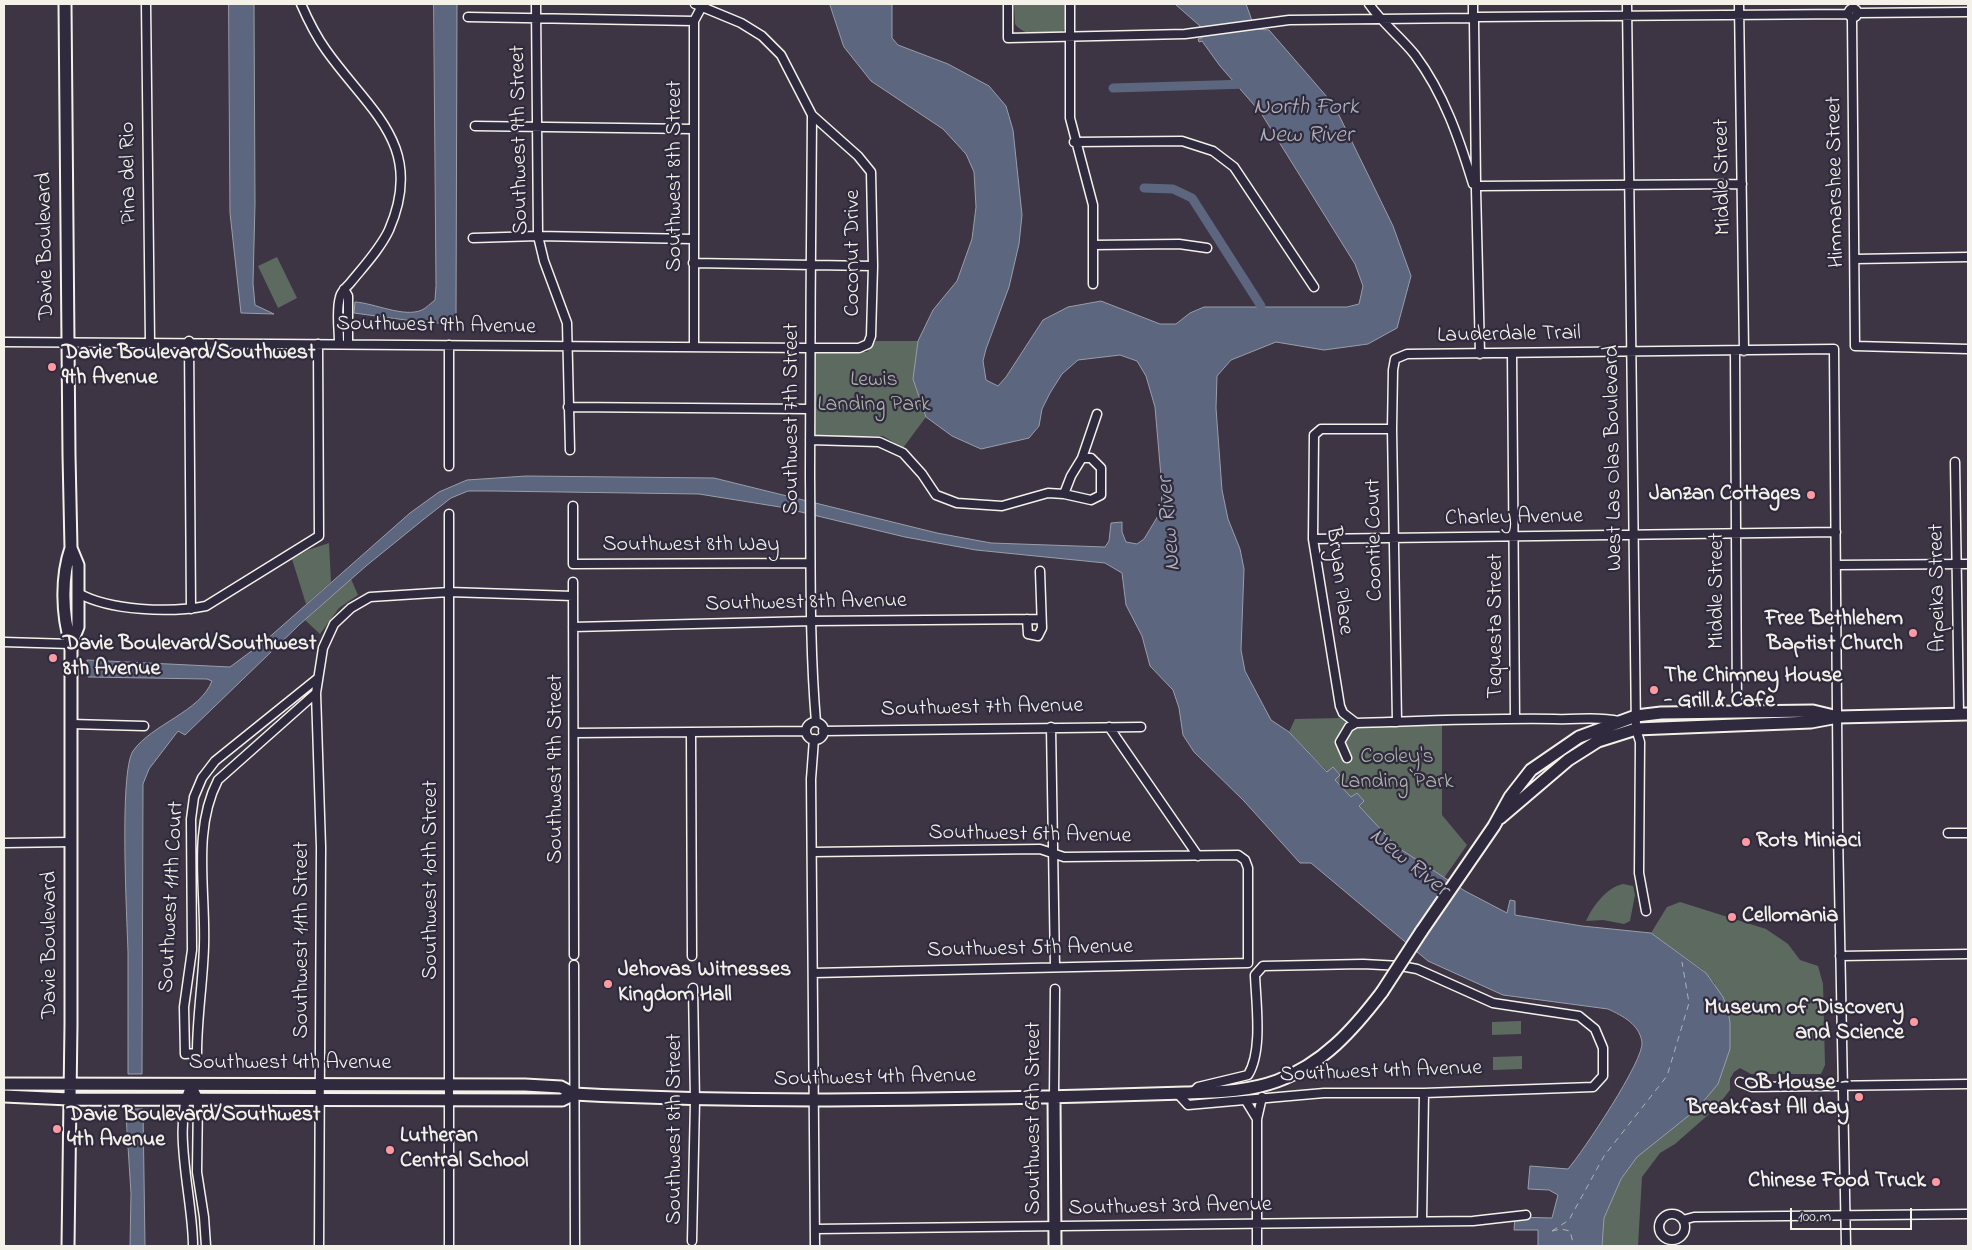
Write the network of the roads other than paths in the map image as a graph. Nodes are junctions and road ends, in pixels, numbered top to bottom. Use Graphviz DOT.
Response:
graph roads {
  1 [pos="65,4"];
  2 [pos="146,4"];
  3 [pos="301,4"];
  4 [pos="536,4"];
  5 [pos="1008,4"];
  6 [pos="1070,4"];
  7 [pos="1369,4"];
  8 [pos="1473,4"];
  9 [pos="1627,4"];
  10 [pos="1739,4"];
  11 [pos="698,6"];
  12 [pos="1966,9"];
  13 [pos="1852,11"];
  14 [pos="1739,16"];
  15 [pos="468,17"];
  16 [pos="1627,17"];
  17 [pos="1474,18"];
  18 [pos="1380,19"];
  19 [pos="536,20"];
  20 [pos="694,21"];
  21 [pos="1070,37"];
  22 [pos="812,115"];
  23 [pos="475,126"];
  24 [pos="536,128"];
  25 [pos="693,129"];
  26 [pos="1074,142"];
  27 [pos="1742,184"];
  28 [pos="1476,185"];
  29 [pos="1628,186"];
  30 [pos="538,236"];
  31 [pos="474,238"];
  32 [pos="693,239"];
  33 [pos="1093,245"];
  34 [pos="1207,248"];
  35 [pos="1968,257"];
  36 [pos="1855,259"];
  37 [pos="693,263"];
  38 [pos="810,263"];
  39 [pos="873,266"];
  40 [pos="1093,284"];
  41 [pos="1314,287"];
  42 [pos="189,341"];
  43 [pos="4,342"];
  44 [pos="69,342"];
  45 [pos="150,342"];
  46 [pos="343,343"];
  47 [pos="318,344"];
  48 [pos="449,344"];
  49 [pos="868,344"];
  50 [pos="694,345"];
  51 [pos="568,346"];
  52 [pos="809,348"];
  53 [pos="1968,349"];
  54 [pos="1744,350"];
  55 [pos="1735,351"];
  56 [pos="1632,352"];
  57 [pos="1512,353"];
  58 [pos="1480,354"];
  59 [pos="1395,359"];
  60 [pos="568,407"];
  61 [pos="809,409"];
  62 [pos="1097,414"];
  63 [pos="1392,429"];
  64 [pos="810,440"];
  65 [pos="570,450"];
  66 [pos="1082,458"];
  67 [pos="1955,462"];
  68 [pos="449,466"];
  69 [pos="1064,494"];
  70 [pos="572,506"];
  71 [pos="449,514"];
  72 [pos="1836,532"];
  73 [pos="1735,534"];
  74 [pos="1634,535"];
  75 [pos="1514,536"];
  76 [pos="1393,538"];
  77 [pos="1313,539"];
  78 [pos="71,548"];
  79 [pos="810,563"];
  80 [pos="1956,564"];
  81 [pos="1968,564"];
  82 [pos="1836,565"];
  83 [pos="1040,571"];
  84 [pos="573,582"];
  85 [pos="449,592"];
  86 [pos="78,593"];
  87 [pos="573,596"];
  88 [pos="191,609"];
  89 [pos="1026,619"];
  90 [pos="1040,619"];
  91 [pos="812,621"];
  92 [pos="573,627"];
  93 [pos="4,642"];
  94 [pos="71,644"];
  95 [pos="318,678"];
  96 [pos="316,693"];
  97 [pos="1737,712"];
  98 [pos="1964,714"];
  99 [pos="1636,716"];
  100 [pos="1838,717"];
  101 [pos="1515,719"];
  102 [pos="1619,721"];
  103 [pos="816,722"];
  104 [pos="1397,722"];
  105 [pos="1356,723"];
  106 [pos="72,724"];
  107 [pos="144,726"];
  108 [pos="1050,727"];
  109 [pos="1109,727"];
  110 [pos="1141,727"];
  111 [pos="1636,729"];
  112 [pos="806,731"];
  113 [pos="691,732"];
  114 [pos="823,732"];
  115 [pos="574,733"];
  116 [pos="814,739"];
  117 [pos="1347,758"];
  118 [pos="1496,823"];
  119 [pos="1948,833"];
  120 [pos="1968,833"];
  121 [pos="71,842"];
  122 [pos="4,843"];
  123 [pos="191,845"];
  124 [pos="204,845"];
  125 [pos="812,852"];
  126 [pos="1053,853"];
  127 [pos="1198,856"];
  128 [pos="1646,911"];
  129 [pos="1968,954"];
  130 [pos="574,955"];
  131 [pos="692,956"];
  132 [pos="1840,956"];
  133 [pos="1248,963"];
  134 [pos="574,965"];
  135 [pos="1055,967"];
  136 [pos="813,973"];
  137 [pos="693,988"];
  138 [pos="1054,989"];
  139 [pos="1740,1082"];
  140 [pos="319,1083"];
  141 [pos="4,1084"];
  142 [pos="70,1084"];
  143 [pos="191,1084"];
  144 [pos="450,1084"];
  145 [pos="1968,1084"];
  146 [pos="1842,1085"];
  147 [pos="1193,1092"];
  148 [pos="1177,1093"];
  149 [pos="1424,1093"];
  150 [pos="574,1094"];
  151 [pos="4,1096"];
  152 [pos="1054,1096"];
  153 [pos="1262,1097"];
  154 [pos="185,1098"];
  155 [pos="198,1098"];
  156 [pos="318,1098"];
  157 [pos="449,1098"];
  158 [pos="69,1099"];
  159 [pos="813,1099"];
  160 [pos="695,1101"];
  161 [pos="1246,1101"];
  162 [pos="1257,1119"];
  163 [pos="1968,1214"];
  164 [pos="1526,1215"];
  165 [pos="1846,1216"];
  166 [pos="1683,1220"];
  167 [pos="1422,1222"];
  168 [pos="1257,1224"];
  169 [pos="1055,1227"];
  170 [pos="815,1229"];
  171 [pos="1681,1236"];
  172 [pos="692,1241"];
  173 [pos="68,1246"];
  174 [pos="193,1246"];
  175 [pos="206,1246"];
  176 [pos="320,1246"];
  177 [pos="449,1246"];
  178 [pos="575,1246"];
  179 [pos="815,1246"];
  180 [pos="1055,1246"];
  181 [pos="1257,1246"];
  182 [pos="1681,1246"];
  183 [pos="1846,1246"];
  1 -- 44 [label="main road, Davie Boulevard"];
  2 -- 45 [label="street, Pina del Rio"];
  3 -- 46 [label="street"];
  4 -- 19 [label="street, Southwest 9th Street"];
  5 -- 21 [label="street"];
  6 -- 21 [label="street"];
  7 -- 18 [label="street"];
  8 -- 17 [label="street"];
  9 -- 16 [label="street, West Las Olas Boulevard"];
  10 -- 14 [label="street, Middle Street"];
  11 -- 20 [label="street, Southwest 8th Street"];
  11 -- 22 [label="street, Coconut Drive"];
  12 -- 13 [label="street"];
  13 -- 14 [label="street"];
  13 -- 36 [label="street, Himmarshee Street"];
  14 -- 16 [label="street"];
  14 -- 27 [label="street, Middle Street"];
  15 -- 19 [label="street"];
  16 -- 17 [label="street"];
  16 -- 29 [label="street, West Las Olas Boulevard"];
  17 -- 18 [label="street"];
  17 -- 28 [label="street"];
  18 -- 21 [label="street"];
  18 -- 28 [label="street"];
  19 -- 20 [label="street"];
  19 -- 24 [label="street, Southwest 9th Street"];
  20 -- 25 [label="street, Southwest 8th Street"];
  21 -- 26 [label="street"];
  22 -- 38 [label="street, Southwest 7th Street"];
  22 -- 39 [label="street, Coconut Drive"];
  23 -- 24 [label="street"];
  24 -- 25 [label="street"];
  24 -- 30 [label="street, Southwest 9th Street"];
  25 -- 32 [label="street, Southwest 8th Street"];
  26 -- 33 [label="street"];
  26 -- 41 [label="street"];
  27 -- 29 [label="street"];
  27 -- 54 [label="street, Middle Street"];
  28 -- 29 [label="street"];
  28 -- 58 [label="street"];
  29 -- 56 [label="street, West Las Olas Boulevard"];
  30 -- 31 [label="street"];
  30 -- 32 [label="street"];
  30 -- 51 [label="street, Southwest 9th Street"];
  32 -- 37 [label="street, Southwest 8th Street"];
  33 -- 34 [label="street"];
  33 -- 40 [label="street"];
  35 -- 36 [label="street"];
  36 -- 53 [label="street, Himmarshee Street"];
  37 -- 38 [label="street"];
  37 -- 50 [label="street, Southwest 8th Street"];
  38 -- 39 [label="street"];
  38 -- 52 [label="street, Southwest 7th Street"];
  39 -- 49 [label="street, Coconut Drive"];
  42 -- 45 [label="street, Southwest 9th Avenue"];
  42 -- 47 [label="street, Southwest 9th Avenue"];
  42 -- 88 [label="street"];
  43 -- 44 [label="street, Southwest 9th Avenue"];
  44 -- 45 [label="street, Southwest 9th Avenue"];
  44 -- 78 [label="main road, Davie Boulevard"];
  46 -- 47 [label="street, Southwest 9th Avenue"];
  46 -- 48 [label="street, Southwest 9th Avenue"];
  47 -- 88 [label="street"];
  48 -- 51 [label="street, Southwest 9th Avenue"];
  48 -- 68 [label="street"];
  49 -- 52 [label="street, Southwest 9th Avenue"];
  50 -- 51 [label="street, Southwest 9th Avenue"];
  50 -- 52 [label="street, Southwest 9th Avenue"];
  51 -- 60 [label="street, Southwest 9th Street"];
  52 -- 61 [label="street, Southwest 7th Street"];
  54 -- 55 [label="street, Lauderdale Trail"];
  54 -- 72 [label="street, Lauderdale Trail"];
  55 -- 56 [label="street, Lauderdale Trail"];
  55 -- 73 [label="street, Middle Street"];
  56 -- 57 [label="street, Lauderdale Trail"];
  56 -- 74 [label="street, West Las Olas Boulevard"];
  57 -- 58 [label="street, Lauderdale Trail"];
  57 -- 75 [label="street, Tequesta Street"];
  58 -- 59 [label="street, Lauderdale Trail"];
  59 -- 63 [label="street, Coontie Court"];
  60 -- 61 [label="street"];
  60 -- 65 [label="street, Southwest 9th Street"];
  61 -- 64 [label="street, Southwest 7th Street"];
  62 -- 66 [label="street"];
  63 -- 76 [label="street, Coontie Court"];
  63 -- 77 [label="street, Bryan Place"];
  64 -- 69 [label="street"];
  64 -- 79 [label="street, Southwest 7th Street"];
  66 -- 69 [label="street"];
  66 -- 69 [label="street"];
  67 -- 80 [label="street, Arpeika Street"];
  70 -- 79 [label="street, Southwest 8th Way"];
  71 -- 85 [label="street, Southwest 10th Street"];
  72 -- 73 [label="street, Charley Avenue"];
  72 -- 82 [label="street"];
  73 -- 74 [label="street, Charley Avenue"];
  73 -- 97 [label="street, Middle Street"];
  74 -- 75 [label="street, Charley Avenue"];
  74 -- 99 [label="street, West Las Olas Boulevard"];
  75 -- 76 [label="street, Charley Avenue"];
  75 -- 101 [label="street, Tequesta Street"];
  76 -- 77 [label="street, Charley Avenue"];
  76 -- 104 [label="street, Coontie Court"];
  77 -- 105 [label="street, Bryan Place"];
  78 -- 86 [label="main road, Davie Boulevard"];
  78 -- 94 [label="main road, Davie Boulevard"];
  79 -- 91 [label="street, Southwest 7th Street"];
  80 -- 81 [label="street"];
  80 -- 82 [label="street"];
  80 -- 98 [label="street, Arpeika Street"];
  82 -- 100 [label="street"];
  83 -- 90 [label="street"];
  84 -- 87 [label="street, Southwest 9th Street"];
  85 -- 87 [label="street"];
  85 -- 95 [label="street"];
  85 -- 144 [label="street, Southwest 10th Street"];
  86 -- 88 [label="street"];
  86 -- 94 [label="main road, Davie Boulevard"];
  87 -- 92 [label="street, Southwest 9th Street"];
  89 -- 90 [label="street, Southwest 8th Avenue"];
  89 -- 90 [label="street"];
  89 -- 91 [label="street, Southwest 8th Avenue"];
  91 -- 92 [label="street, Southwest 8th Avenue"];
  91 -- 103 [label="street, Southwest 7th Street"];
  92 -- 115 [label="street, Southwest 9th Street"];
  93 -- 94 [label="street"];
  94 -- 106 [label="main road, Davie Boulevard"];
  95 -- 96 [label="street"];
  95 -- 123 [label="street, Southwest 11th Court"];
  96 -- 124 [label="street, Southwest 11th Court"];
  96 -- 140 [label="street, Southwest 11th Street"];
  97 -- 99 [label="main road, Southwest 4th Avenue"];
  97 -- 100 [label="main road, Southwest 4th Avenue"];
  98 -- 100 [label="main road"];
  99 -- 102 [label="main road, Southwest 4th Avenue"];
  99 -- 111 [label="street, West Las Olas Boulevard"];
  100 -- 111 [label="main road"];
  100 -- 132 [label="street"];
  101 -- 102 [label="street"];
  101 -- 104 [label="street"];
  102 -- 118 [label="main road, Southwest 4th Avenue"];
  103 -- 112 [label="street"];
  103 -- 114 [label="street"];
  104 -- 105 [label="street"];
  105 -- 117 [label="street"];
  106 -- 107 [label="street"];
  106 -- 121 [label="main road, Davie Boulevard"];
  108 -- 109 [label="street, Southwest 7th Avenue"];
  108 -- 114 [label="street, Southwest 7th Avenue"];
  108 -- 126 [label="street"];
  109 -- 110 [label="street, Southwest 7th Avenue"];
  109 -- 127 [label="street"];
  111 -- 118 [label="main road"];
  111 -- 128 [label="street, West Las Olas Boulevard"];
  112 -- 113 [label="street"];
  112 -- 116 [label="street"];
  113 -- 115 [label="street"];
  113 -- 131 [label="street"];
  114 -- 116 [label="street"];
  115 -- 130 [label="street, Southwest 9th Street"];
  116 -- 125 [label="street"];
  118 -- 147 [label="main road, Southwest 4th Avenue, bridge"];
  119 -- 120 [label="street"];
  121 -- 122 [label="street"];
  121 -- 142 [label="main road, Davie Boulevard"];
  123 -- 124 [label="street"];
  123 -- 124 [label="street, Southwest 11th Court"];
  125 -- 126 [label="street, Southwest 6th Avenue"];
  125 -- 136 [label="street"];
  126 -- 127 [label="street, Southwest 6th Avenue"];
  126 -- 135 [label="street"];
  127 -- 133 [label="street, Southwest 6th Avenue"];
  129 -- 132 [label="street"];
  132 -- 146 [label="street"];
  133 -- 135 [label="street, Southwest 5th Avenue"];
  134 -- 150 [label="street"];
  135 -- 136 [label="street, Southwest 5th Avenue"];
  136 -- 159 [label="street"];
  137 -- 160 [label="street, Southwest 8th Street"];
  138 -- 152 [label="street, Southwest 6th Street"];
  139 -- 146 [label="street"];
  140 -- 143 [label="main road, Southwest 4th Avenue"];
  140 -- 144 [label="main road, Southwest 4th Avenue"];
  140 -- 156 [label="street, Southwest 11th Street"];
  141 -- 142 [label="main road, Southwest 4th Avenue"];
  142 -- 143 [label="main road, Southwest 4th Avenue"];
  142 -- 158 [label="main road, Davie Boulevard"];
  143 -- 154 [label="street"];
  143 -- 155 [label="street"];
  144 -- 150 [label="main road, Southwest 4th Avenue"];
  144 -- 157 [label="street, Southwest 10th Street"];
  145 -- 146 [label="street"];
  146 -- 165 [label="street"];
  147 -- 148 [label="main road, Southwest 4th Avenue"];
  147 -- 149 [label="street, Southwest 4th Avenue"];
  148 -- 152 [label="main road, Southwest 4th Avenue"];
  148 -- 161 [label="street, Southwest 4th Avenue"];
  149 -- 153 [label="street, Southwest 4th Avenue"];
  149 -- 167 [label="street"];
  150 -- 157 [label="main road, Southwest 4th Avenue"];
  150 -- 160 [label="main road, Southwest 4th Avenue"];
  150 -- 178 [label="street"];
  151 -- 158 [label="main road, Southwest 4th Avenue"];
  152 -- 159 [label="main road, Southwest 4th Avenue"];
  152 -- 169 [label="main road, Southwest 6th Street"];
  153 -- 161 [label="street, Southwest 4th Avenue"];
  153 -- 162 [label="street"];
  154 -- 155 [label="main road, Southwest 4th Avenue"];
  154 -- 158 [label="main road, Southwest 4th Avenue"];
  154 -- 174 [label="street"];
  155 -- 156 [label="main road, Southwest 4th Avenue"];
  155 -- 175 [label="street"];
  156 -- 157 [label="main road, Southwest 4th Avenue"];
  156 -- 176 [label="street, Southwest 11th Street"];
  157 -- 177 [label="street, Southwest 10th Street"];
  158 -- 173 [label="main road, Davie Boulevard"];
  159 -- 160 [label="main road, Southwest 4th Avenue"];
  159 -- 170 [label="street"];
  160 -- 172 [label="street, Southwest 8th Street"];
  161 -- 162 [label="street"];
  162 -- 168 [label="street"];
  163 -- 165 [label="street"];
  164 -- 167 [label="street, Southwest 3rd Avenue"];
  165 -- 166 [label="street"];
  165 -- 183 [label="street"];
  166 -- 171 [label="street"];
  166 -- 171 [label="street"];
  167 -- 168 [label="street, Southwest 3rd Avenue"];
  168 -- 169 [label="street, Southwest 3rd Avenue"];
  168 -- 181 [label="street"];
  169 -- 170 [label="street, Southwest 3rd Avenue"];
  169 -- 180 [label="main road, Southwest 6th Street"];
  170 -- 179 [label="street"];
  171 -- 182 [label="street"];
}
